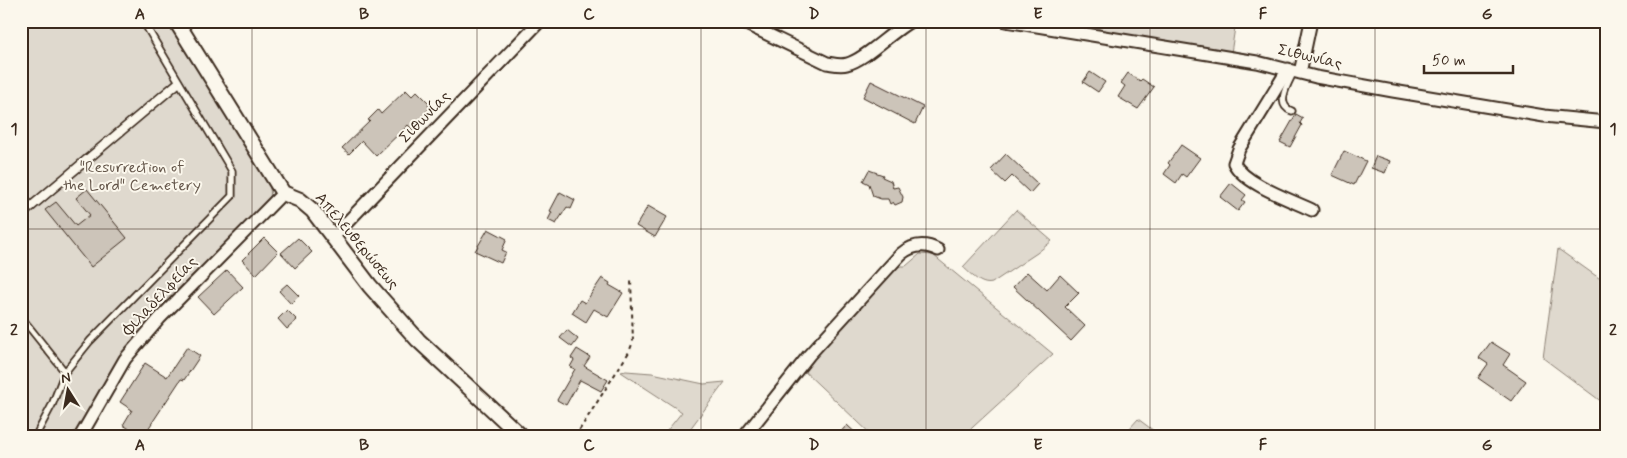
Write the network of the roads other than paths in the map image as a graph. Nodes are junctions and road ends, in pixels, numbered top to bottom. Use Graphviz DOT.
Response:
graph roads {
  1 [pos="143,21"];
  2 [pos="176,21"];
  3 [pos="540,21"];
  4 [pos="740,21"];
  5 [pos="911,21"];
  6 [pos="1006,21"];
  7 [pos="1311,21"];
  8 [pos="1294,71"];
  9 [pos="178,83"];
  10 [pos="1292,111"];
  11 [pos="1606,122"];
  12 [pos="283,192"];
  13 [pos="1312,210"];
  14 [pos="21,215"];
  15 [pos="334,236"];
  16 [pos="938,250"];
  17 [pos="21,316"];
  18 [pos="65,372"];
  19 [pos="35,437"];
  20 [pos="80,437"];
  21 [pos="522,437"];
  22 [pos="744,437"];
  1 -- 9 [label="lane"];
  2 -- 12 [label="street, Απελευθερώσεως"];
  3 -- 15 [label="street, Σιθωνίας"];
  4 -- 5 [label="street"];
  6 -- 8 [label="street, Σιθωνίας"];
  7 -- 8 [label="street"];
  8 -- 10 [label="lane"];
  8 -- 11 [label="street, Σιθωνίας"];
  8 -- 13 [label="street"];
  9 -- 14 [label="street"];
  9 -- 18 [label="lane"];
  12 -- 15 [label="street, Απελευθερώσεως"];
  12 -- 20 [label="street, Φιλαδελφείας"];
  15 -- 21 [label="street, Απελευθερώσεως"];
  16 -- 22 [label="street"];
  17 -- 18 [label="lane"];
  18 -- 19 [label="lane"];
}
